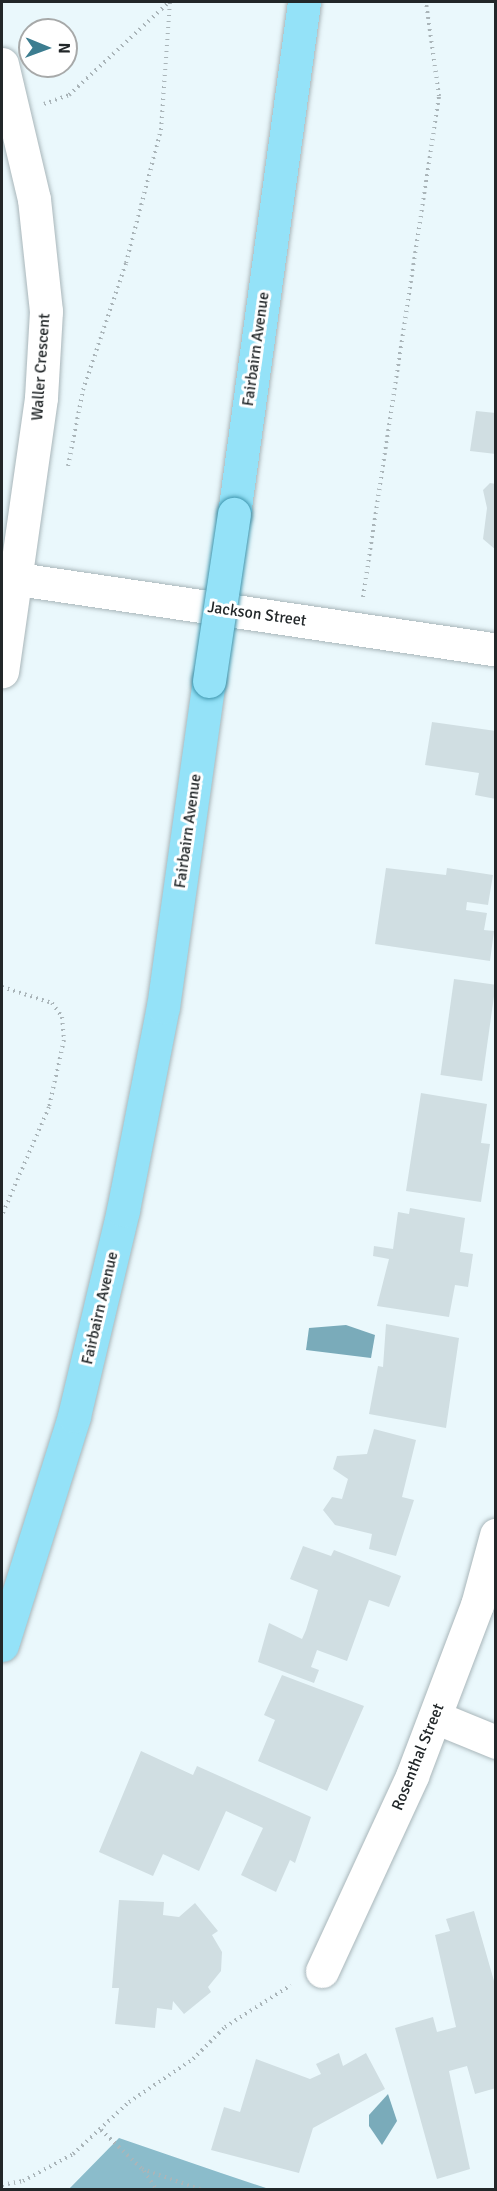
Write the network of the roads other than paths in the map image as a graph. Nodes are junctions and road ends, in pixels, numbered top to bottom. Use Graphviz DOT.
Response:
graph roads {
  1 [pos="304,2"];
  2 [pos="2,64"];
  3 [pos="18,579"];
  4 [pos="495,650"];
  5 [pos="2,671"];
  6 [pos="495,1534"];
  7 [pos="2,1645"];
  8 [pos="435,1717"];
  9 [pos="495,1742"];
  10 [pos="322,1971"];
  1 -- 7 [label="main road, Fairbairn Avenue, bridge"];
  2 -- 3 [label="street, Waller Crescent"];
  3 -- 4 [label="street, Jackson Street"];
  3 -- 5 [label="street, Waller Crescent"];
  6 -- 8 [label="street, Rosenthal Street"];
  8 -- 9 [label="street"];
  8 -- 10 [label="street, Rosenthal Street"];
}
